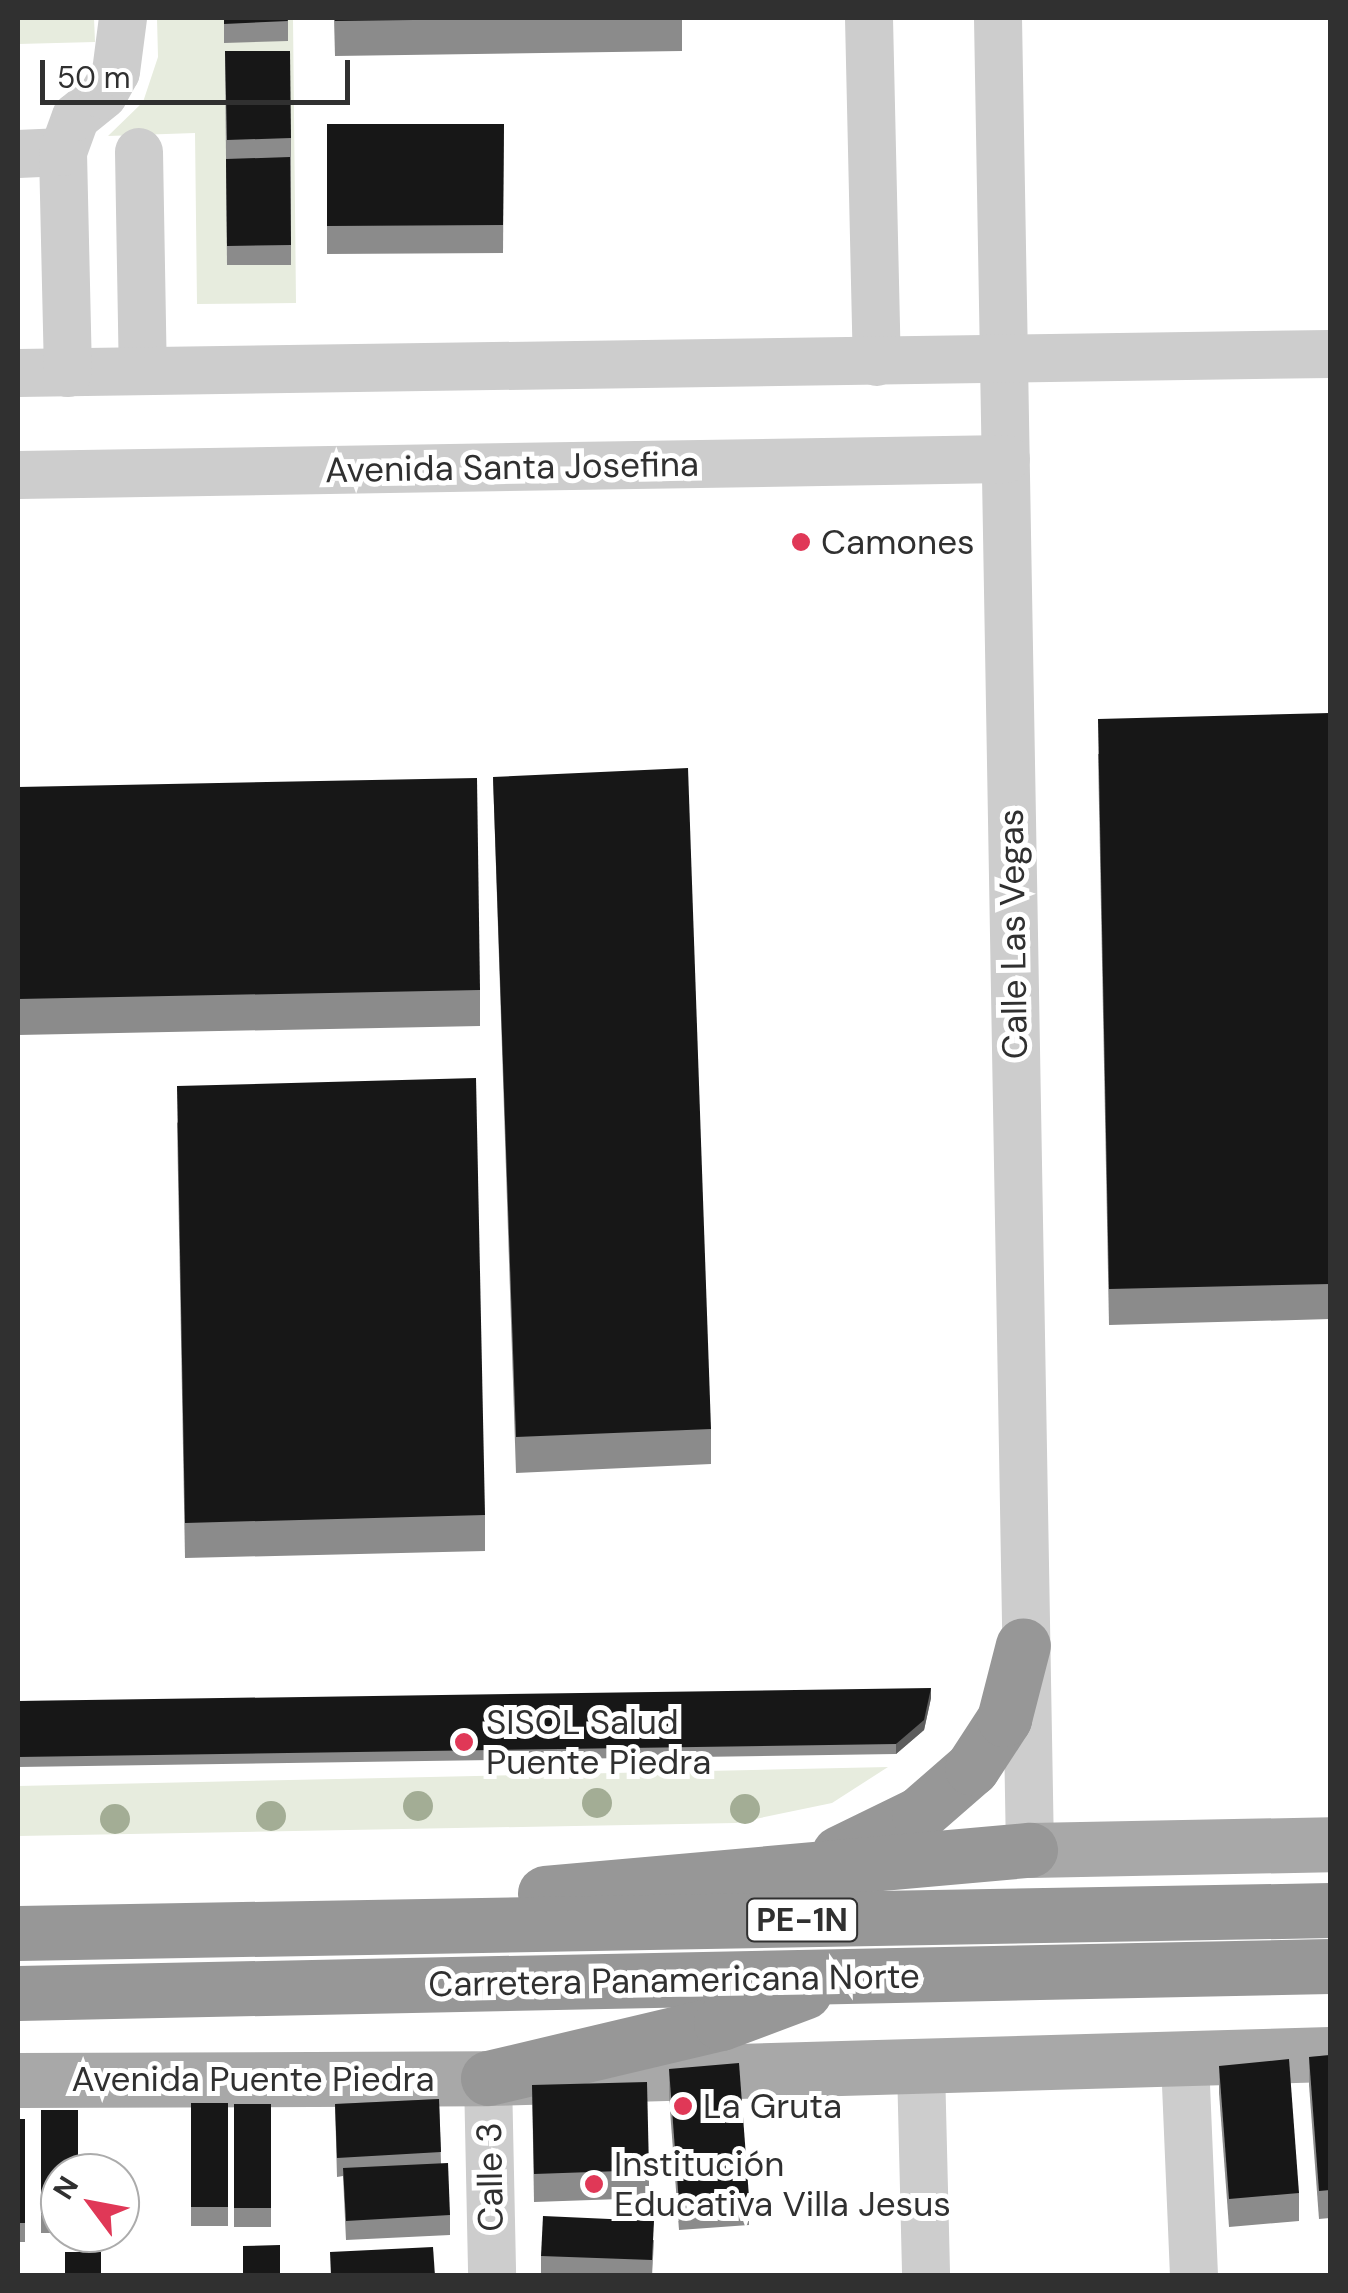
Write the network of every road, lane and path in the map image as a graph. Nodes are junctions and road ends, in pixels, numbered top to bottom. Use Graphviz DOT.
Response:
graph roads {
  1 [pos="124,18"];
  2 [pos="869,18"];
  3 [pos="998,18"];
  4 [pos="139,152"];
  5 [pos="40,153"];
  6 [pos="1330,354"];
  7 [pos="1004,360"];
  8 [pos="877,362"];
  9 [pos="142,371"];
  10 [pos="68,372"];
  11 [pos="18,373"];
  12 [pos="1006,459"];
  13 [pos="18,475"];
  14 [pos="1023,1645"];
  15 [pos="1330,1844"];
  16 [pos="1030,1850"];
  17 [pos="784,1869"];
  18 [pos="1330,1910"];
  19 [pos="274,1931"];
  20 [pos="18,1933"];
  21 [pos="1330,1966"];
  22 [pos="844,1977"];
  23 [pos="18,1993"];
  24 [pos="1330,2054"];
  25 [pos="1185,2061"];
  26 [pos="922,2067"];
  27 [pos="488,2078"];
  28 [pos="18,2080"];
  29 [pos="492,2276"];
  30 [pos="926,2276"];
  31 [pos="1194,2276"];
  1 -- 5 [label="street"];
  2 -- 8 [label="street"];
  3 -- 7 [label="street, Calle Las Vegas"];
  4 -- 9 [label="street"];
  5 -- 10 [label="street"];
  6 -- 7 [label="street"];
  7 -- 8 [label="street"];
  7 -- 12 [label="street, Calle Las Vegas"];
  8 -- 9 [label="street"];
  9 -- 10 [label="street"];
  10 -- 11 [label="street"];
  12 -- 13 [label="street, Avenida Santa Josefina"];
  12 -- 14 [label="street, Calle Las Vegas"];
  14 -- 16 [label="street, Calle Las Vegas"];
  14 -- 17 [label="highway"];
  15 -- 16 [label="main road"];
  16 -- 17 [label="highway"];
  17 -- 19 [label="highway"];
  18 -- 19 [label="highway, Carretera Panamericana Norte / PE-1N"];
  19 -- 20 [label="highway, Carretera Panamericana Norte / PE-1N"];
  21 -- 22 [label="highway, Carretera Panamericana Norte / PE-1N"];
  22 -- 23 [label="highway, Carretera Panamericana Norte / PE-1N"];
  22 -- 27 [label="highway"];
  24 -- 25 [label="main road, Avenida Puente Piedra"];
  25 -- 26 [label="main road, Avenida Puente Piedra"];
  25 -- 31 [label="street"];
  26 -- 27 [label="main road, Avenida Puente Piedra"];
  26 -- 30 [label="street"];
  27 -- 28 [label="main road, Avenida Puente Piedra"];
  27 -- 29 [label="street, Calle 3"];
}
